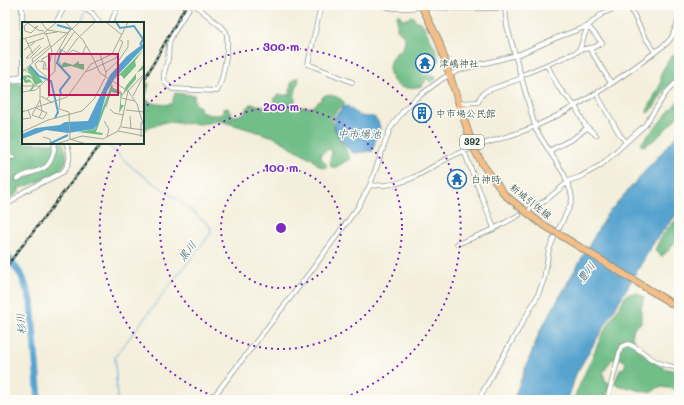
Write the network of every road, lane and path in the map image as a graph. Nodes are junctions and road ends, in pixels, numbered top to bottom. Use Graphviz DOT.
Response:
graph roads {
  1 [pos="22,5"];
  2 [pos="65,5"];
  3 [pos="78,5"];
  4 [pos="118,5"];
  5 [pos="191,5"];
  6 [pos="195,5"];
  7 [pos="322,5"];
  8 [pos="381,5"];
  9 [pos="624,5"];
  10 [pos="629,5"];
  11 [pos="422,7"];
  12 [pos="679,19"];
  13 [pos="56,22"];
  14 [pos="98,22"];
  15 [pos="111,22"];
  16 [pos="588,26"];
  17 [pos="590,49"];
  18 [pos="579,50"];
  19 [pos="655,52"];
  20 [pos="516,56"];
  21 [pos="547,65"];
  22 [pos="451,74"];
  23 [pos="522,76"];
  24 [pos="679,79"];
  25 [pos="22,80"];
  26 [pos="7,81"];
  27 [pos="352,82"];
  28 [pos="611,83"];
  29 [pos="596,93"];
  30 [pos="459,103"];
  31 [pos="575,106"];
  32 [pos="534,127"];
  33 [pos="587,128"];
  34 [pos="596,135"];
  35 [pos="626,142"];
  36 [pos="55,144"];
  37 [pos="66,144"];
  38 [pos="474,147"];
  39 [pos="464,151"];
  40 [pos="549,151"];
  41 [pos="5,156"];
  42 [pos="13,157"];
  43 [pos="17,179"];
  44 [pos="568,182"];
  45 [pos="370,185"];
  46 [pos="5,207"];
  47 [pos="530,209"];
  48 [pos="519,215"];
  49 [pos="494,228"];
  50 [pos="559,228"];
  51 [pos="554,238"];
  52 [pos="457,244"];
  53 [pos="679,308"];
  54 [pos="679,368"];
  55 [pos="211,400"];
  56 [pos="478,400"];
  57 [pos="607,400"];
  1 -- 26 [label="street"];
  2 -- 13 [label="street"];
  3 -- 14 [label="street"];
  4 -- 15 [label="street"];
  5 -- 6 [label="street"];
  7 -- 27 [label="street"];
  8 -- 11 [label="street"];
  9 -- 16 [label="street"];
  10 -- 19 [label="street"];
  11 -- 20 [label="street"];
  11 -- 22 [label="main road, 新城引佐線 / 392"];
  12 -- 19 [label="street"];
  16 -- 17 [label="street"];
  16 -- 18 [label="street"];
  16 -- 20 [label="street"];
  17 -- 18 [label="street"];
  17 -- 28 [label="street"];
  18 -- 21 [label="street"];
  19 -- 28 [label="street"];
  20 -- 22 [label="street"];
  20 -- 23 [label="street"];
  21 -- 23 [label="street"];
  21 -- 31 [label="street"];
  22 -- 30 [label="main road, 新城引佐線 / 392"];
  22 -- 45 [label="street"];
  23 -- 30 [label="street"];
  23 -- 32 [label="street"];
  24 -- 35 [label="street"];
  25 -- 26 [label="street"];
  28 -- 29 [label="street"];
  29 -- 31 [label="street"];
  29 -- 35 [label="street"];
  30 -- 38 [label="main road, 新城引佐線 / 392"];
  31 -- 32 [label="street"];
  31 -- 33 [label="street"];
  32 -- 38 [label="street"];
  32 -- 40 [label="street"];
  33 -- 34 [label="street"];
  33 -- 40 [label="street"];
  35 -- 44 [label="street"];
  36 -- 43 [label="street"];
  37 -- 46 [label="street"];
  38 -- 39 [label="street"];
  38 -- 53 [label="main road, 新城引佐線 / 392"];
  39 -- 45 [label="street"];
  39 -- 49 [label="street"];
  40 -- 44 [label="street"];
  41 -- 42 [label="street"];
  44 -- 47 [label="street"];
  44 -- 50 [label="street"];
  45 -- 55 [label="street"];
  48 -- 49 [label="street"];
  49 -- 52 [label="street"];
  51 -- 56 [label="street"];
  54 -- 57 [label="street"];
}
